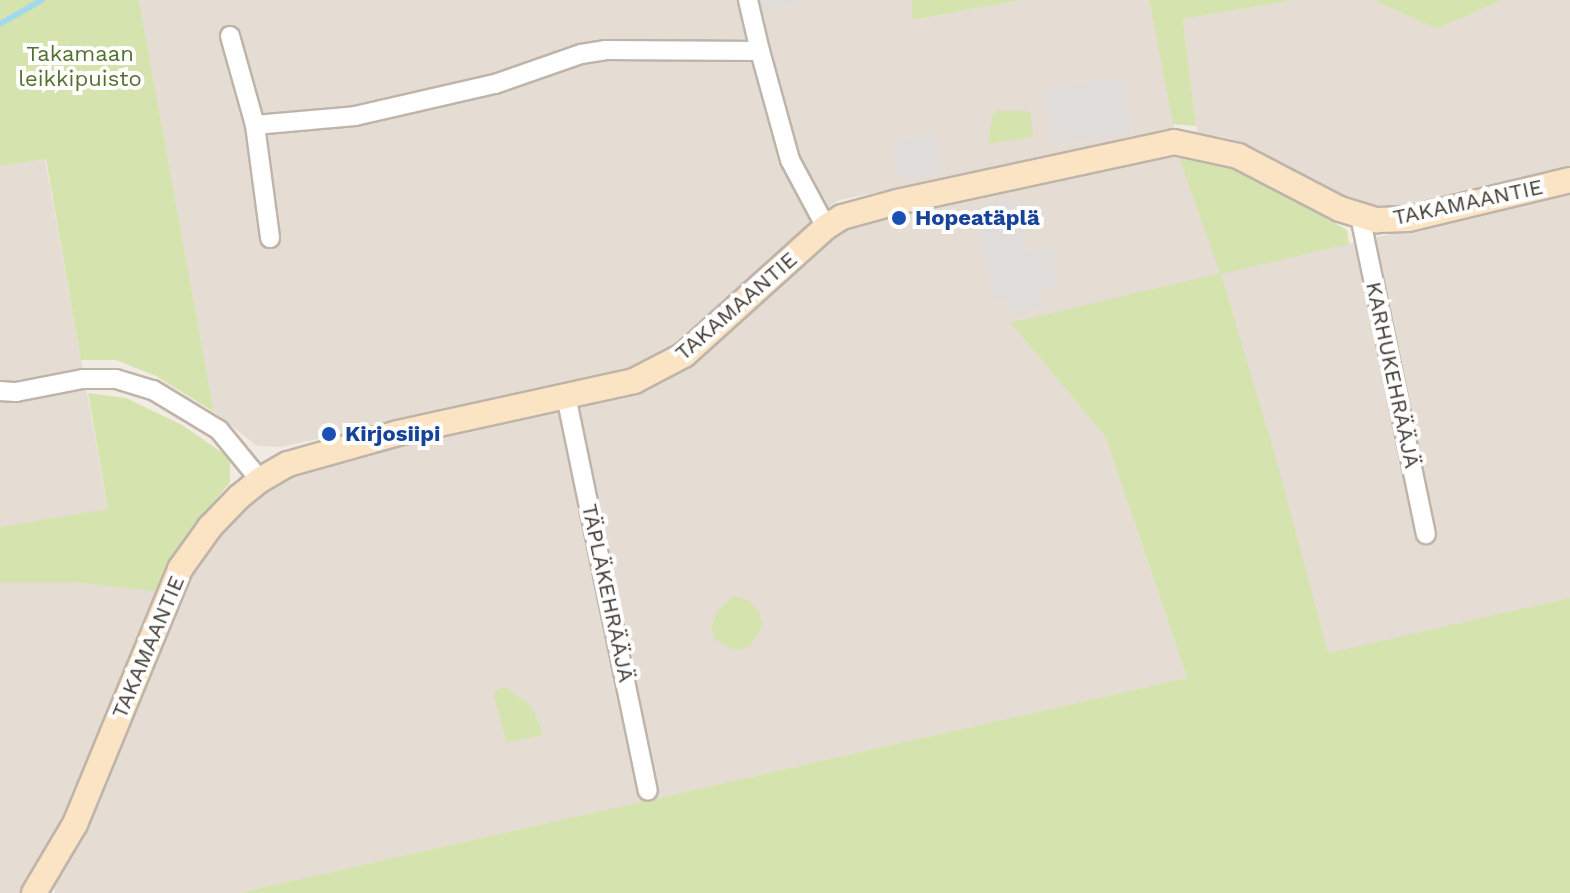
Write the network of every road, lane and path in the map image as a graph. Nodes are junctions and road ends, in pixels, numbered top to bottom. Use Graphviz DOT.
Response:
graph roads {
  1 [pos="748,0"];
  2 [pos="230,36"];
  3 [pos="760,51"];
  4 [pos="255,125"];
  5 [pos="1570,180"];
  6 [pos="1360,216"];
  7 [pos="826,227"];
  8 [pos="270,238"];
  9 [pos="0,391"];
  10 [pos="566,396"];
  11 [pos="260,480"];
  12 [pos="1426,534"];
  13 [pos="648,791"];
  14 [pos="34,893"];
  1 -- 3 [label="street"];
  2 -- 4 [label="street"];
  3 -- 4 [label="street"];
  3 -- 7 [label="street"];
  4 -- 8 [label="street"];
  5 -- 6 [label="street, TAKAMAANTIE"];
  6 -- 7 [label="street, TAKAMAANTIE"];
  6 -- 12 [label="street, KARHUKEHRÄÄJÄ"];
  7 -- 10 [label="street, TAKAMAANTIE"];
  9 -- 11 [label="street"];
  10 -- 11 [label="street, TAKAMAANTIE"];
  10 -- 13 [label="street, TÄPLÄKEHRÄÄJÄ"];
  11 -- 14 [label="street, TAKAMAANTIE"];
}
